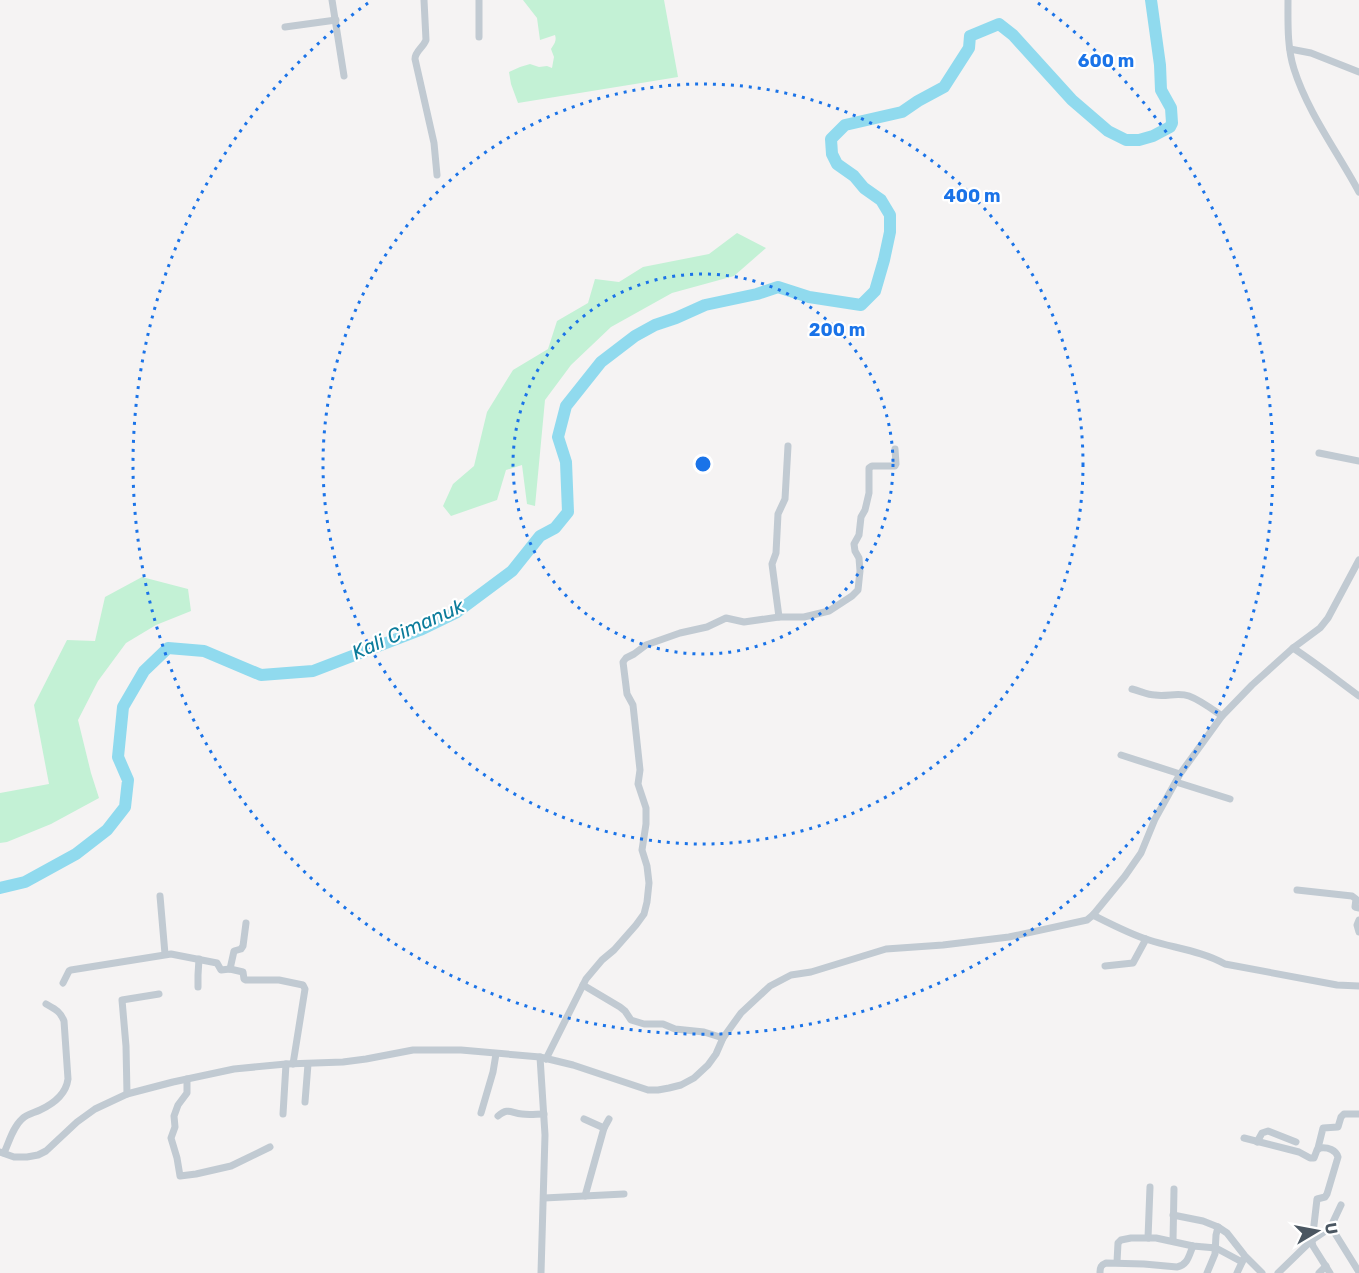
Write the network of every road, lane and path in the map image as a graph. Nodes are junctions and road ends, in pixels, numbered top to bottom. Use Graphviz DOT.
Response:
graph roads {
  1 [pos="332,0"];
  2 [pos="424,0"];
  3 [pos="479,0"];
  4 [pos="1288,0"];
  5 [pos="336,20"];
  6 [pos="285,27"];
  7 [pos="479,37"];
  8 [pos="1290,50"];
  9 [pos="1359,72"];
  10 [pos="344,76"];
  11 [pos="437,175"];
  12 [pos="1359,192"];
  13 [pos="788,446"];
  14 [pos="895,449"];
  15 [pos="1319,453"];
  16 [pos="1359,461"];
  17 [pos="1359,560"];
  18 [pos="779,617"];
  19 [pos="1293,648"];
  20 [pos="1132,689"];
  21 [pos="1359,696"];
  22 [pos="1222,716"];
  23 [pos="1122,755"];
  24 [pos="1180,774"];
  25 [pos="1176,782"];
  26 [pos="1230,799"];
  27 [pos="1297,890"];
  28 [pos="160,896"];
  29 [pos="1359,908"];
  30 [pos="1093,915"];
  31 [pos="1359,920"];
  32 [pos="246,923"];
  33 [pos="1359,932"];
  34 [pos="1146,939"];
  35 [pos="165,954"];
  36 [pos="199,960"];
  37 [pos="1105,966"];
  38 [pos="230,969"];
  39 [pos="63,983"];
  40 [pos="583,985"];
  41 [pos="1359,986"];
  42 [pos="198,987"];
  43 [pos="159,994"];
  44 [pos="46,1004"];
  45 [pos="723,1038"];
  46 [pos="496,1054"];
  47 [pos="543,1058"];
  48 [pos="289,1064"];
  49 [pos="308,1064"];
  50 [pos="187,1079"];
  51 [pos="127,1094"];
  52 [pos="305,1102"];
  53 [pos="482,1113"];
  54 [pos="283,1114"];
  55 [pos="544,1114"];
  56 [pos="1359,1114"];
  57 [pos="498,1116"];
  58 [pos="584,1119"];
  59 [pos="609,1119"];
  60 [pos="604,1128"];
  61 [pos="1244,1138"];
  62 [pos="1296,1142"];
  63 [pos="1257,1143"];
  64 [pos="270,1147"];
  65 [pos="1318,1148"];
  66 [pos="2,1152"];
  67 [pos="1150,1187"];
  68 [pos="1173,1189"];
  69 [pos="624,1194"];
  70 [pos="585,1196"];
  71 [pos="544,1198"];
  72 [pos="1341,1205"];
  73 [pos="1173,1215"];
  74 [pos="1218,1227"];
  75 [pos="1331,1227"];
  76 [pos="1149,1238"];
  77 [pos="1312,1240"];
  78 [pos="1173,1241"];
  79 [pos="1193,1246"];
  80 [pos="1216,1248"];
  81 [pos="1244,1259"];
  82 [pos="1117,1262"];
  83 [pos="1328,1270"];
  84 [pos="1359,1272"];
  85 [pos="542,1273"];
  86 [pos="1100,1273"];
  87 [pos="1207,1273"];
  88 [pos="1237,1273"];
  89 [pos="1262,1273"];
  90 [pos="1278,1273"];
  91 [pos="1319,1273"];
  1 -- 5 [label="street"];
  2 -- 11 [label="street"];
  3 -- 7 [label="street"];
  4 -- 8 [label="street"];
  5 -- 6 [label="street"];
  5 -- 10 [label="street"];
  8 -- 9 [label="street"];
  8 -- 12 [label="street"];
  13 -- 18 [label="street"];
  14 -- 18 [label="street"];
  15 -- 16 [label="street"];
  17 -- 19 [label="street"];
  18 -- 40 [label="street"];
  19 -- 21 [label="street"];
  19 -- 22 [label="street"];
  20 -- 22 [label="street"];
  22 -- 24 [label="street"];
  23 -- 24 [label="street"];
  24 -- 25 [label="street"];
  25 -- 26 [label="street"];
  25 -- 30 [label="street"];
  27 -- 29 [label="street"];
  28 -- 35 [label="street"];
  30 -- 34 [label="street"];
  30 -- 45 [label="street"];
  31 -- 33 [label="street"];
  32 -- 38 [label="street"];
  34 -- 37 [label="street"];
  34 -- 41 [label="street"];
  35 -- 36 [label="street"];
  35 -- 39 [label="street"];
  36 -- 38 [label="street"];
  36 -- 42 [label="street"];
  38 -- 48 [label="street"];
  40 -- 45 [label="street"];
  40 -- 47 [label="street"];
  43 -- 51 [label="street"];
  44 -- 66 [label="street"];
  45 -- 47 [label="street"];
  46 -- 47 [label="street"];
  46 -- 49 [label="street"];
  46 -- 53 [label="street"];
  47 -- 55 [label="street"];
  48 -- 49 [label="street"];
  48 -- 50 [label="street"];
  48 -- 54 [label="street"];
  49 -- 52 [label="street"];
  50 -- 51 [label="street"];
  50 -- 64 [label="street"];
  51 -- 66 [label="street"];
  55 -- 57 [label="street"];
  55 -- 71 [label="street"];
  56 -- 65 [label="street"];
  58 -- 60 [label="street"];
  59 -- 60 [label="street"];
  60 -- 70 [label="street"];
  61 -- 63 [label="street"];
  62 -- 63 [label="street"];
  63 -- 65 [label="street"];
  65 -- 77 [label="street"];
  67 -- 76 [label="street"];
  68 -- 73 [label="street"];
  69 -- 70 [label="street"];
  70 -- 71 [label="street"];
  71 -- 85 [label="street"];
  72 -- 75 [label="street"];
  73 -- 74 [label="street"];
  73 -- 78 [label="street"];
  74 -- 80 [label="street"];
  74 -- 81 [label="street"];
  75 -- 77 [label="street"];
  75 -- 84 [label="street"];
  76 -- 78 [label="street"];
  76 -- 82 [label="street"];
  77 -- 83 [label="street"];
  77 -- 90 [label="street"];
  78 -- 79 [label="street"];
  79 -- 80 [label="street"];
  79 -- 82 [label="street"];
  80 -- 81 [label="street"];
  80 -- 87 [label="street"];
  81 -- 88 [label="street"];
  81 -- 89 [label="street"];
  82 -- 86 [label="street"];
  83 -- 91 [label="street"];
}
